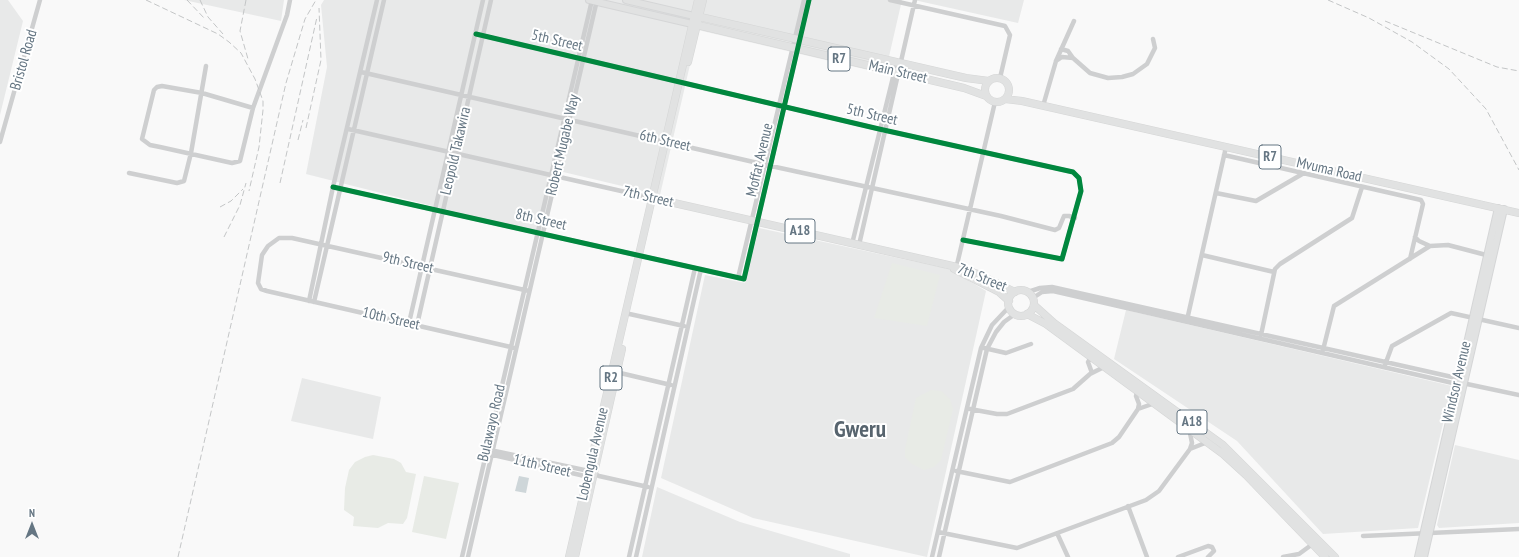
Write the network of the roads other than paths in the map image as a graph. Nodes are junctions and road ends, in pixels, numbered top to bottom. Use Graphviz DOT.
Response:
graph roads {
  1 [pos="40,0"];
  2 [pos="290,0"];
  3 [pos="377,0"];
  4 [pos="384,0"];
  5 [pos="483,0"];
  6 [pos="491,0"];
  7 [pos="593,0"];
  8 [pos="626,0"];
  9 [pos="698,0"];
  10 [pos="703,0"];
  11 [pos="804,0"];
  12 [pos="809,0"];
  13 [pos="890,0"];
  14 [pos="915,0"];
  15 [pos="914,6"];
  16 [pos="374,11"];
  17 [pos="381,13"];
  18 [pos="697,16"];
  19 [pos="1074,21"];
  20 [pos="695,24"];
  21 [pos="735,25"];
  22 [pos="762,31"];
  23 [pos="476,34"];
  24 [pos="733,34"];
  25 [pos="482,36"];
  26 [pos="797,39"];
  27 [pos="1154,39"];
  28 [pos="760,40"];
  29 [pos="831,47"];
  30 [pos="794,49"];
  31 [pos="1061,49"];
  32 [pos="864,54"];
  33 [pos="828,56"];
  34 [pos="1073,58"];
  35 [pos="580,59"];
  36 [pos="1056,61"];
  37 [pos="899,63"];
  38 [pos="861,64"];
  39 [pos="206,66"];
  40 [pos="934,70"];
  41 [pos="361,72"];
  42 [pos="896,72"];
  43 [pos="368,73"];
  44 [pos="966,78"];
  45 [pos="1000,78"];
  46 [pos="931,80"];
  47 [pos="989,81"];
  48 [pos="681,82"];
  49 [pos="964,88"];
  50 [pos="1009,90"];
  51 [pos="202,94"];
  52 [pos="462,94"];
  53 [pos="468,96"];
  54 [pos="986,96"];
  55 [pos="1005,99"];
  56 [pos="1022,101"];
  57 [pos="995,102"];
  58 [pos="778,104"];
  59 [pos="785,106"];
  60 [pos="1043,106"];
  61 [pos="252,108"];
  62 [pos="567,118"];
  63 [pos="348,129"];
  64 [pos="879,129"];
  65 [pos="355,130"];
  66 [pos="886,130"];
  67 [pos="0,142"];
  68 [pos="667,142"];
  69 [pos="1226,146"];
  70 [pos="448,151"];
  71 [pos="456,152"];
  72 [pos="983,152"];
  73 [pos="191,153"];
  74 [pos="1224,156"];
  75 [pos="765,164"];
  76 [pos="771,166"];
  77 [pos="129,173"];
  78 [pos="1304,173"];
  79 [pos="554,175"];
  80 [pos="1362,186"];
  81 [pos="333,187"];
  82 [pos="866,187"];
  83 [pos="872,188"];
  84 [pos="342,189"];
  85 [pos="1216,193"];
  86 [pos="654,198"];
  87 [pos="436,208"];
  88 [pos="970,209"];
  89 [pos="1501,209"];
  90 [pos="442,210"];
  91 [pos="1519,213"];
  92 [pos="1075,218"];
  93 [pos="755,221"];
  94 [pos="540,233"];
  95 [pos="1415,237"];
  96 [pos="963,240"];
  97 [pos="321,244"];
  98 [pos="328,245"];
  99 [pos="856,245"];
  100 [pos="1430,246"];
  101 [pos="641,255"];
  102 [pos="1202,255"];
  103 [pos="1490,256"];
  104 [pos="1410,259"];
  105 [pos="422,267"];
  106 [pos="430,268"];
  107 [pos="695,268"];
  108 [pos="956,268"];
  109 [pos="701,269"];
  110 [pos="1274,272"];
  111 [pos="738,278"];
  112 [pos="744,279"];
  113 [pos="526,290"];
  114 [pos="1041,290"];
  115 [pos="268,291"];
  116 [pos="1015,292"];
  117 [pos="1028,292"];
  118 [pos="312,302"];
  119 [pos="1033,302"];
  120 [pos="1009,304"];
  121 [pos="627,314"];
  122 [pos="1015,314"];
  123 [pos="1027,314"];
  124 [pos="1475,318"];
  125 [pos="1187,320"];
  126 [pos="409,323"];
  127 [pos="417,325"];
  128 [pos="685,326"];
  129 [pos="1519,328"];
  130 [pos="1261,336"];
  131 [pos="1031,344"];
  132 [pos="513,347"];
  133 [pos="981,348"];
  134 [pos="1323,348"];
  135 [pos="987,349"];
  136 [pos="1322,353"];
  137 [pos="676,354"];
  138 [pos="1092,355"];
  139 [pos="681,356"];
  140 [pos="1107,365"];
  141 [pos="1385,365"];
  142 [pos="615,372"];
  143 [pos="1092,373"];
  144 [pos="1462,382"];
  145 [pos="669,384"];
  146 [pos="674,386"];
  147 [pos="1139,388"];
  148 [pos="1156,395"];
  149 [pos="1519,396"];
  150 [pos="1155,403"];
  151 [pos="967,408"];
  152 [pos="973,409"];
  153 [pos="1138,409"];
  154 [pos="1190,424"];
  155 [pos="1208,437"];
  156 [pos="657,438"];
  157 [pos="662,439"];
  158 [pos="1190,449"];
  159 [pos="486,451"];
  160 [pos="492,452"];
  161 [pos="952,470"];
  162 [pos="958,471"];
  163 [pos="593,475"];
  164 [pos="646,486"];
  165 [pos="652,488"];
  166 [pos="1128,506"];
  167 [pos="1519,529"];
  168 [pos="938,532"];
  169 [pos="1057,533"];
  170 [pos="1426,533"];
  171 [pos="944,534"];
  172 [pos="1363,536"];
  173 [pos="1315,542"];
  174 [pos="462,557"];
  175 [pos="468,557"];
  176 [pos="569,557"];
  177 [pos="575,557"];
  178 [pos="629,557"];
  179 [pos="636,557"];
  180 [pos="932,557"];
  181 [pos="939,557"];
  182 [pos="1068,557"];
  183 [pos="1147,557"];
  184 [pos="1178,557"];
  185 [pos="1208,557"];
  186 [pos="1283,557"];
  187 [pos="1326,557"];
  188 [pos="1335,557"];
  189 [pos="1418,557"];
  190 [pos="1424,557"];
  1 -- 67 [label="street, Bristol Road"];
  2 -- 61 [label="street"];
  3 -- 16 [label="street"];
  4 -- 17 [label="street"];
  5 -- 23 [label="street, Leopold Takawira"];
  6 -- 25 [label="street, Leopold Takawira"];
  7 -- 20 [label="main road"];
  7 -- 35 [label="street, Robert Mugabe Way"];
  8 -- 18 [label="main road"];
  9 -- 18 [label="highway, Lobengula Avenue / R2"];
  10 -- 18 [label="highway, Lobengula Avenue / R2"];
  11 -- 26 [label="street, Moffat Avenue"];
  12 -- 26 [label="street, Moffat Avenue"];
  13 -- 15 [label="street"];
  14 -- 15 [label="street"];
  15 -- 37 [label="street"];
  15 -- 45 [label="street"];
  16 -- 17 [label="street"];
  16 -- 41 [label="street"];
  17 -- 43 [label="street"];
  18 -- 20 [label="highway, Lobengula Avenue / R2"];
  18 -- 21 [label="highway, Main Street / R7"];
  19 -- 31 [label="street"];
  20 -- 24 [label="highway, Main Street / R7"];
  20 -- 48 [label="highway, Lobengula Avenue / R2"];
  21 -- 22 [label="highway, Main Street / R7"];
  21 -- 24 [label="highway"];
  22 -- 26 [label="highway, Main Street / R7"];
  22 -- 28 [label="highway"];
  23 -- 25 [label="street, 5th Street"];
  23 -- 52 [label="street, Leopold Takawira"];
  24 -- 28 [label="highway, Main Street / R7"];
  25 -- 35 [label="street, 5th Street"];
  25 -- 53 [label="street, Leopold Takawira"];
  26 -- 29 [label="highway, Main Street / R7"];
  26 -- 30 [label="street, Moffat Avenue"];
  27 -- 34 [label="street"];
  28 -- 30 [label="highway, Main Street / R7"];
  29 -- 32 [label="highway, Main Street / R7"];
  29 -- 33 [label="highway"];
  30 -- 33 [label="highway, Main Street / R7"];
  30 -- 58 [label="street, Moffat Avenue"];
  30 -- 59 [label="street, Moffat Avenue"];
  31 -- 34 [label="street"];
  31 -- 36 [label="street"];
  32 -- 37 [label="highway, Main Street / R7"];
  32 -- 38 [label="highway"];
  33 -- 38 [label="highway, Main Street / R7"];
  34 -- 36 [label="street"];
  35 -- 48 [label="street, 5th Street"];
  35 -- 62 [label="street, Robert Mugabe Way"];
  36 -- 60 [label="street"];
  37 -- 40 [label="highway, Main Street / R7"];
  37 -- 42 [label="street"];
  38 -- 42 [label="highway, Main Street / R7"];
  39 -- 51 [label="street"];
  40 -- 44 [label="highway, Main Street / R7"];
  40 -- 46 [label="highway"];
  41 -- 43 [label="street, 6th Street"];
  41 -- 63 [label="street"];
  42 -- 46 [label="highway, Main Street / R7"];
  42 -- 64 [label="street"];
  42 -- 66 [label="street"];
  43 -- 52 [label="street, 6th Street"];
  43 -- 65 [label="street"];
  44 -- 47 [label="highway, Main Street / R7"];
  44 -- 49 [label="highway"];
  45 -- 47 [label="highway, Main Street / R7"];
  45 -- 50 [label="highway, R7"];
  46 -- 49 [label="highway, Main Street / R7"];
  47 -- 54 [label="highway"];
  48 -- 58 [label="street, 5th Street"];
  48 -- 68 [label="highway, Lobengula Avenue / R2"];
  49 -- 54 [label="highway, Main Street / R7"];
  50 -- 55 [label="highway"];
  50 -- 56 [label="highway, Mvuma Road / R7"];
  51 -- 61 [label="street"];
  51 -- 73 [label="street"];
  51 -- 73 [label="street"];
  52 -- 53 [label="street, 6th Street"];
  52 -- 70 [label="street, Leopold Takawira"];
  53 -- 62 [label="street, 6th Street"];
  53 -- 71 [label="street, Leopold Takawira"];
  54 -- 57 [label="highway, Main Street / R7"];
  55 -- 56 [label="highway, Mvuma Road / R7"];
  55 -- 57 [label="highway, R7"];
  56 -- 60 [label="highway, Mvuma Road / R7"];
  57 -- 72 [label="street"];
  58 -- 59 [label="street, 5th Street"];
  58 -- 75 [label="street, Moffat Avenue"];
  59 -- 64 [label="street, 5th Street"];
  59 -- 76 [label="street, Moffat Avenue"];
  60 -- 69 [label="highway, Mvuma Road / R7"];
  61 -- 73 [label="street"];
  62 -- 68 [label="street, 6th Street"];
  62 -- 79 [label="street, Robert Mugabe Way"];
  63 -- 65 [label="street, 7th Street"];
  63 -- 81 [label="street"];
  64 -- 66 [label="street, 5th Street"];
  64 -- 82 [label="street"];
  65 -- 70 [label="street, 7th Street"];
  65 -- 84 [label="street"];
  66 -- 72 [label="street, 5th Street"];
  66 -- 83 [label="street"];
  68 -- 75 [label="street, 6th Street"];
  68 -- 86 [label="highway, Lobengula Avenue / R2"];
  69 -- 74 [label="street"];
  69 -- 89 [label="highway, Mvuma Road / R7"];
  70 -- 71 [label="street, 7th Street"];
  70 -- 87 [label="street, Leopold Takawira"];
  71 -- 79 [label="street, 7th Street"];
  71 -- 90 [label="street, Leopold Takawira"];
  72 -- 88 [label="street"];
  72 -- 92 [label="street, 5th Street"];
  73 -- 77 [label="street"];
  74 -- 78 [label="street"];
  74 -- 85 [label="street"];
  75 -- 76 [label="street, 6th Street"];
  75 -- 93 [label="street, Moffat Avenue"];
  76 -- 82 [label="street, 6th Street"];
  76 -- 93 [label="street, Moffat Avenue"];
  78 -- 80 [label="street"];
  78 -- 85 [label="street"];
  79 -- 86 [label="street, 7th Street"];
  79 -- 94 [label="street, Robert Mugabe Way"];
  80 -- 95 [label="street"];
  80 -- 110 [label="street"];
  81 -- 84 [label="street, 8th Street"];
  81 -- 97 [label="street"];
  82 -- 83 [label="street, 6th Street"];
  82 -- 99 [label="street"];
  83 -- 88 [label="street, 6th Street"];
  83 -- 99 [label="street"];
  84 -- 87 [label="street, 8th Street"];
  84 -- 98 [label="street"];
  85 -- 102 [label="street"];
  86 -- 93 [label="highway, 7th Street / A18"];
  86 -- 101 [label="highway, Lobengula Avenue / R2"];
  87 -- 90 [label="street, 8th Street"];
  87 -- 105 [label="street, Leopold Takawira"];
  88 -- 92 [label="street, 6th Street"];
  88 -- 96 [label="street"];
  89 -- 91 [label="highway, Mvuma Road / R7"];
  89 -- 103 [label="main road, Windsor Avenue"];
  90 -- 94 [label="street, 8th Street"];
  90 -- 106 [label="street, Leopold Takawira"];
  92 -- 96 [label="street, 5th Street"];
  93 -- 99 [label="highway, 7th Street / A18"];
  93 -- 111 [label="street, Moffat Avenue"];
  93 -- 112 [label="street, Moffat Avenue"];
  94 -- 101 [label="street, 8th Street"];
  94 -- 113 [label="street, Robert Mugabe Way"];
  95 -- 100 [label="street"];
  95 -- 104 [label="street"];
  96 -- 108 [label="street"];
  97 -- 98 [label="street, 9th Street"];
  97 -- 115 [label="street, 9th Street"];
  97 -- 118 [label="street"];
  98 -- 105 [label="street, 9th Street"];
  98 -- 118 [label="street"];
  99 -- 108 [label="highway, 7th Street / A18"];
  100 -- 103 [label="street"];
  100 -- 104 [label="street"];
  101 -- 107 [label="street, 8th Street"];
  101 -- 121 [label="highway, Lobengula Avenue / R2"];
  102 -- 110 [label="street"];
  102 -- 125 [label="street"];
  103 -- 124 [label="main road, Windsor Avenue"];
  104 -- 134 [label="street"];
  105 -- 106 [label="street, 9th Street"];
  105 -- 126 [label="street, Leopold Takawira"];
  106 -- 113 [label="street, 9th Street"];
  106 -- 127 [label="street, Leopold Takawira"];
  107 -- 109 [label="street, 8th Street"];
  107 -- 128 [label="street"];
  108 -- 116 [label="highway, 7th Street / A18"];
  108 -- 120 [label="highway, 7th Street / A18"];
  109 -- 111 [label="street, 8th Street"];
  109 -- 128 [label="street"];
  110 -- 130 [label="street"];
  111 -- 112 [label="street, 8th Street"];
  113 -- 132 [label="street, Bulawayo Road"];
  114 -- 117 [label="street"];
  114 -- 119 [label="street"];
  114 -- 125 [label="street"];
  115 -- 118 [label="street, 10th Street"];
  116 -- 117 [label="highway, A18"];
  116 -- 120 [label="highway"];
  117 -- 119 [label="highway, A18"];
  118 -- 126 [label="street, 10th Street"];
  119 -- 123 [label="highway"];
  119 -- 138 [label="highway, A18"];
  120 -- 122 [label="highway, A18"];
  120 -- 133 [label="street"];
  121 -- 128 [label="street"];
  121 -- 142 [label="highway, Lobengula Avenue / R2"];
  122 -- 123 [label="highway, A18"];
  122 -- 135 [label="street"];
  123 -- 138 [label="highway, A18"];
  124 -- 129 [label="street"];
  124 -- 141 [label="street"];
  124 -- 144 [label="main road, Windsor Avenue"];
  125 -- 130 [label="street"];
  126 -- 127 [label="street, 10th Street"];
  127 -- 132 [label="street, 10th Street"];
  128 -- 137 [label="street"];
  128 -- 139 [label="street"];
  130 -- 134 [label="street"];
  130 -- 136 [label="street"];
  131 -- 135 [label="street"];
  132 -- 159 [label="street, Bulawayo Road"];
  132 -- 160 [label="street, Bulawayo Road"];
  133 -- 135 [label="street"];
  133 -- 151 [label="street"];
  134 -- 136 [label="street"];
  134 -- 141 [label="street"];
  135 -- 152 [label="street"];
  136 -- 141 [label="street"];
  137 -- 139 [label="street"];
  137 -- 145 [label="street"];
  138 -- 140 [label="highway, A18"];
  138 -- 143 [label="street"];
  139 -- 146 [label="street"];
  140 -- 143 [label="street"];
  140 -- 147 [label="highway, A18"];
  141 -- 144 [label="street"];
  142 -- 145 [label="street"];
  142 -- 163 [label="highway, Lobengula Avenue / R2"];
  143 -- 152 [label="street"];
  144 -- 149 [label="street"];
  144 -- 170 [label="main road, Windsor Avenue"];
  145 -- 146 [label="street"];
  145 -- 156 [label="street"];
  146 -- 157 [label="street"];
  147 -- 148 [label="highway, A18"];
  147 -- 150 [label="highway, A18"];
  147 -- 153 [label="street"];
  148 -- 150 [label="street"];
  148 -- 154 [label="highway, A18"];
  150 -- 153 [label="street"];
  150 -- 154 [label="highway, A18"];
  151 -- 152 [label="street"];
  151 -- 161 [label="street"];
  152 -- 162 [label="street"];
  153 -- 162 [label="street"];
  154 -- 155 [label="highway, A18"];
  154 -- 158 [label="street"];
  155 -- 158 [label="street"];
  155 -- 173 [label="highway, A18"];
  156 -- 157 [label="street"];
  156 -- 164 [label="street"];
  157 -- 165 [label="street"];
  158 -- 166 [label="street"];
  159 -- 160 [label="street, 11th Street"];
  159 -- 174 [label="street, Bulawayo Road"];
  160 -- 163 [label="street, 11th Street"];
  160 -- 175 [label="street, Bulawayo Road"];
  161 -- 162 [label="street"];
  161 -- 168 [label="street"];
  162 -- 171 [label="street"];
  163 -- 164 [label="street, 11th Street"];
  163 -- 176 [label="highway, Lobengula Avenue / R2"];
  163 -- 177 [label="highway, Lobengula Avenue / R2"];
  164 -- 165 [label="street, 11th Street"];
  164 -- 178 [label="street"];
  165 -- 179 [label="street"];
  166 -- 169 [label="street"];
  166 -- 183 [label="street"];
  167 -- 170 [label="street"];
  168 -- 171 [label="street"];
  168 -- 180 [label="street"];
  169 -- 171 [label="street"];
  169 -- 182 [label="street"];
  170 -- 172 [label="street"];
  170 -- 189 [label="main road, Windsor Avenue"];
  170 -- 190 [label="main road, Windsor Avenue"];
  171 -- 181 [label="street"];
  173 -- 186 [label="street"];
  173 -- 187 [label="highway, A18"];
  173 -- 188 [label="highway, A18"];
  184 -- 185 [label="street"];
}
